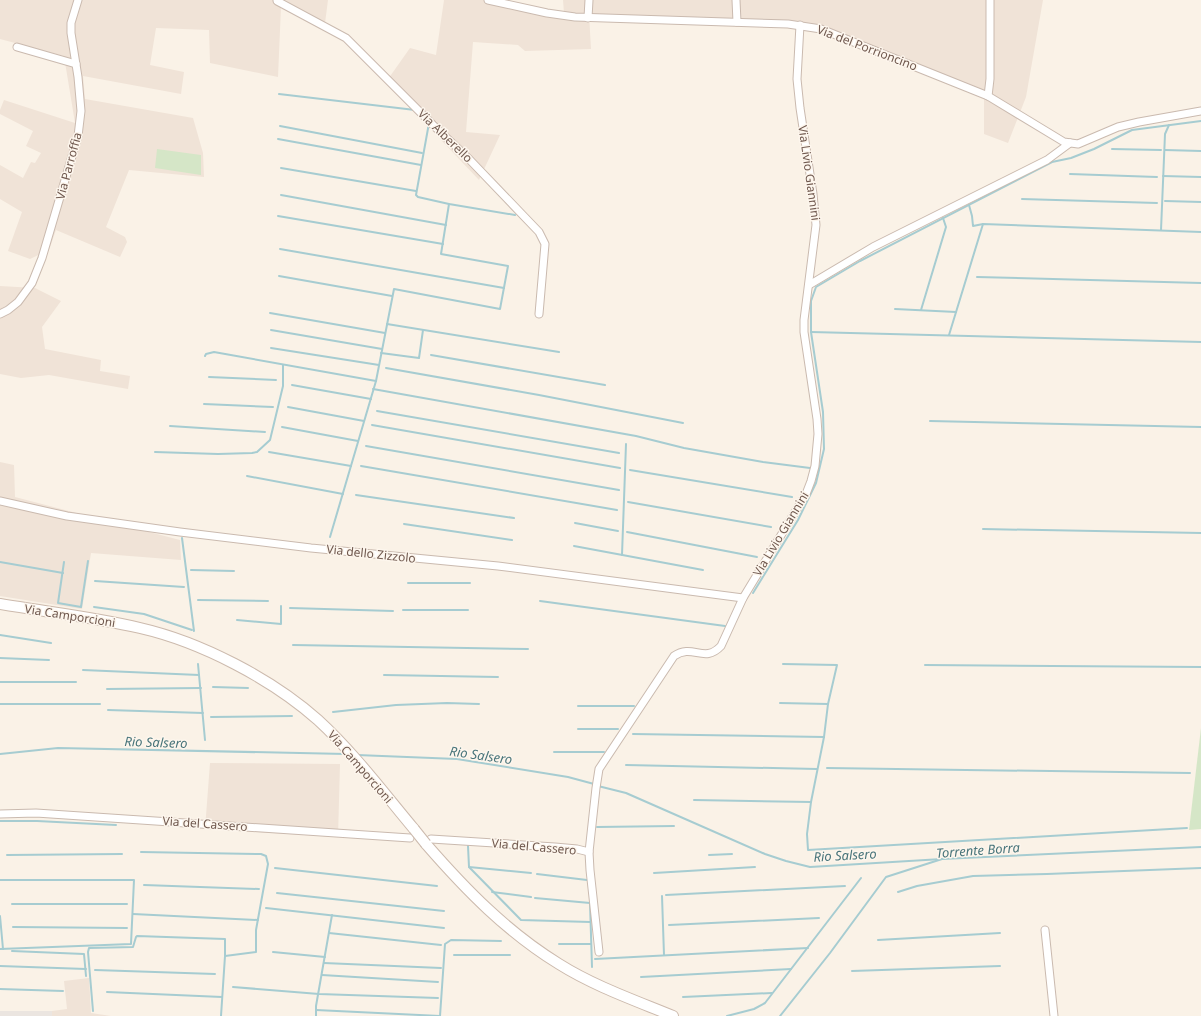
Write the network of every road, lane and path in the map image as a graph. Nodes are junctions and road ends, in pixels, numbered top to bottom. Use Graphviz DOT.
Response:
graph roads {
  1 [pos="78,0"];
  2 [pos="277,0"];
  3 [pos="488,0"];
  4 [pos="589,0"];
  5 [pos="736,0"];
  6 [pos="990,0"];
  7 [pos="588,18"];
  8 [pos="737,22"];
  9 [pos="800,25"];
  10 [pos="17,47"];
  11 [pos="76,64"];
  12 [pos="988,96"];
  13 [pos="1201,111"];
  14 [pos="1070,143"];
  15 [pos="809,285"];
  16 [pos="0,314"];
  17 [pos="539,314"];
  18 [pos="0,501"];
  19 [pos="743,598"];
  20 [pos="0,604"];
  21 [pos="0,814"];
  22 [pos="412,833"];
  23 [pos="428,842"];
  24 [pos="589,852"];
  25 [pos="1046,930"];
  26 [pos="599,952"];
  27 [pos="673,1016"];
  28 [pos="1054,1016"];
  1 -- 11 [label="street, Via Parroffia"];
  2 -- 17 [label="street, Via Alberello"];
  3 -- 7 [label="street, Via del Porrioncino"];
  4 -- 7 [label="street"];
  5 -- 8 [label="street"];
  6 -- 12 [label="street"];
  7 -- 8 [label="street, Via del Porrioncino"];
  8 -- 9 [label="street, Via del Porrioncino"];
  9 -- 12 [label="street, Via del Porrioncino"];
  9 -- 15 [label="street, Via Livio Giannini"];
  10 -- 11 [label="street"];
  11 -- 16 [label="street, Via Parroffia"];
  12 -- 14 [label="street, Via del Porrioncino"];
  13 -- 14 [label="street"];
  14 -- 15 [label="street"];
  15 -- 19 [label="street, Via Livio Giannini"];
  18 -- 19 [label="street, Via dello Zizzolo"];
  19 -- 24 [label="street, Via Livio Giannini"];
  20 -- 22 [label="main road, Via Camporcioni"];
  21 -- 22 [label="street, Via del Cassero"];
  22 -- 23 [label="main road, Via Camporcioni, bridge"];
  23 -- 24 [label="street, Via del Cassero"];
  23 -- 27 [label="main road, Via Camporcioni"];
  24 -- 26 [label="street, Via Livio Giannini"];
  25 -- 28 [label="street"];
}
